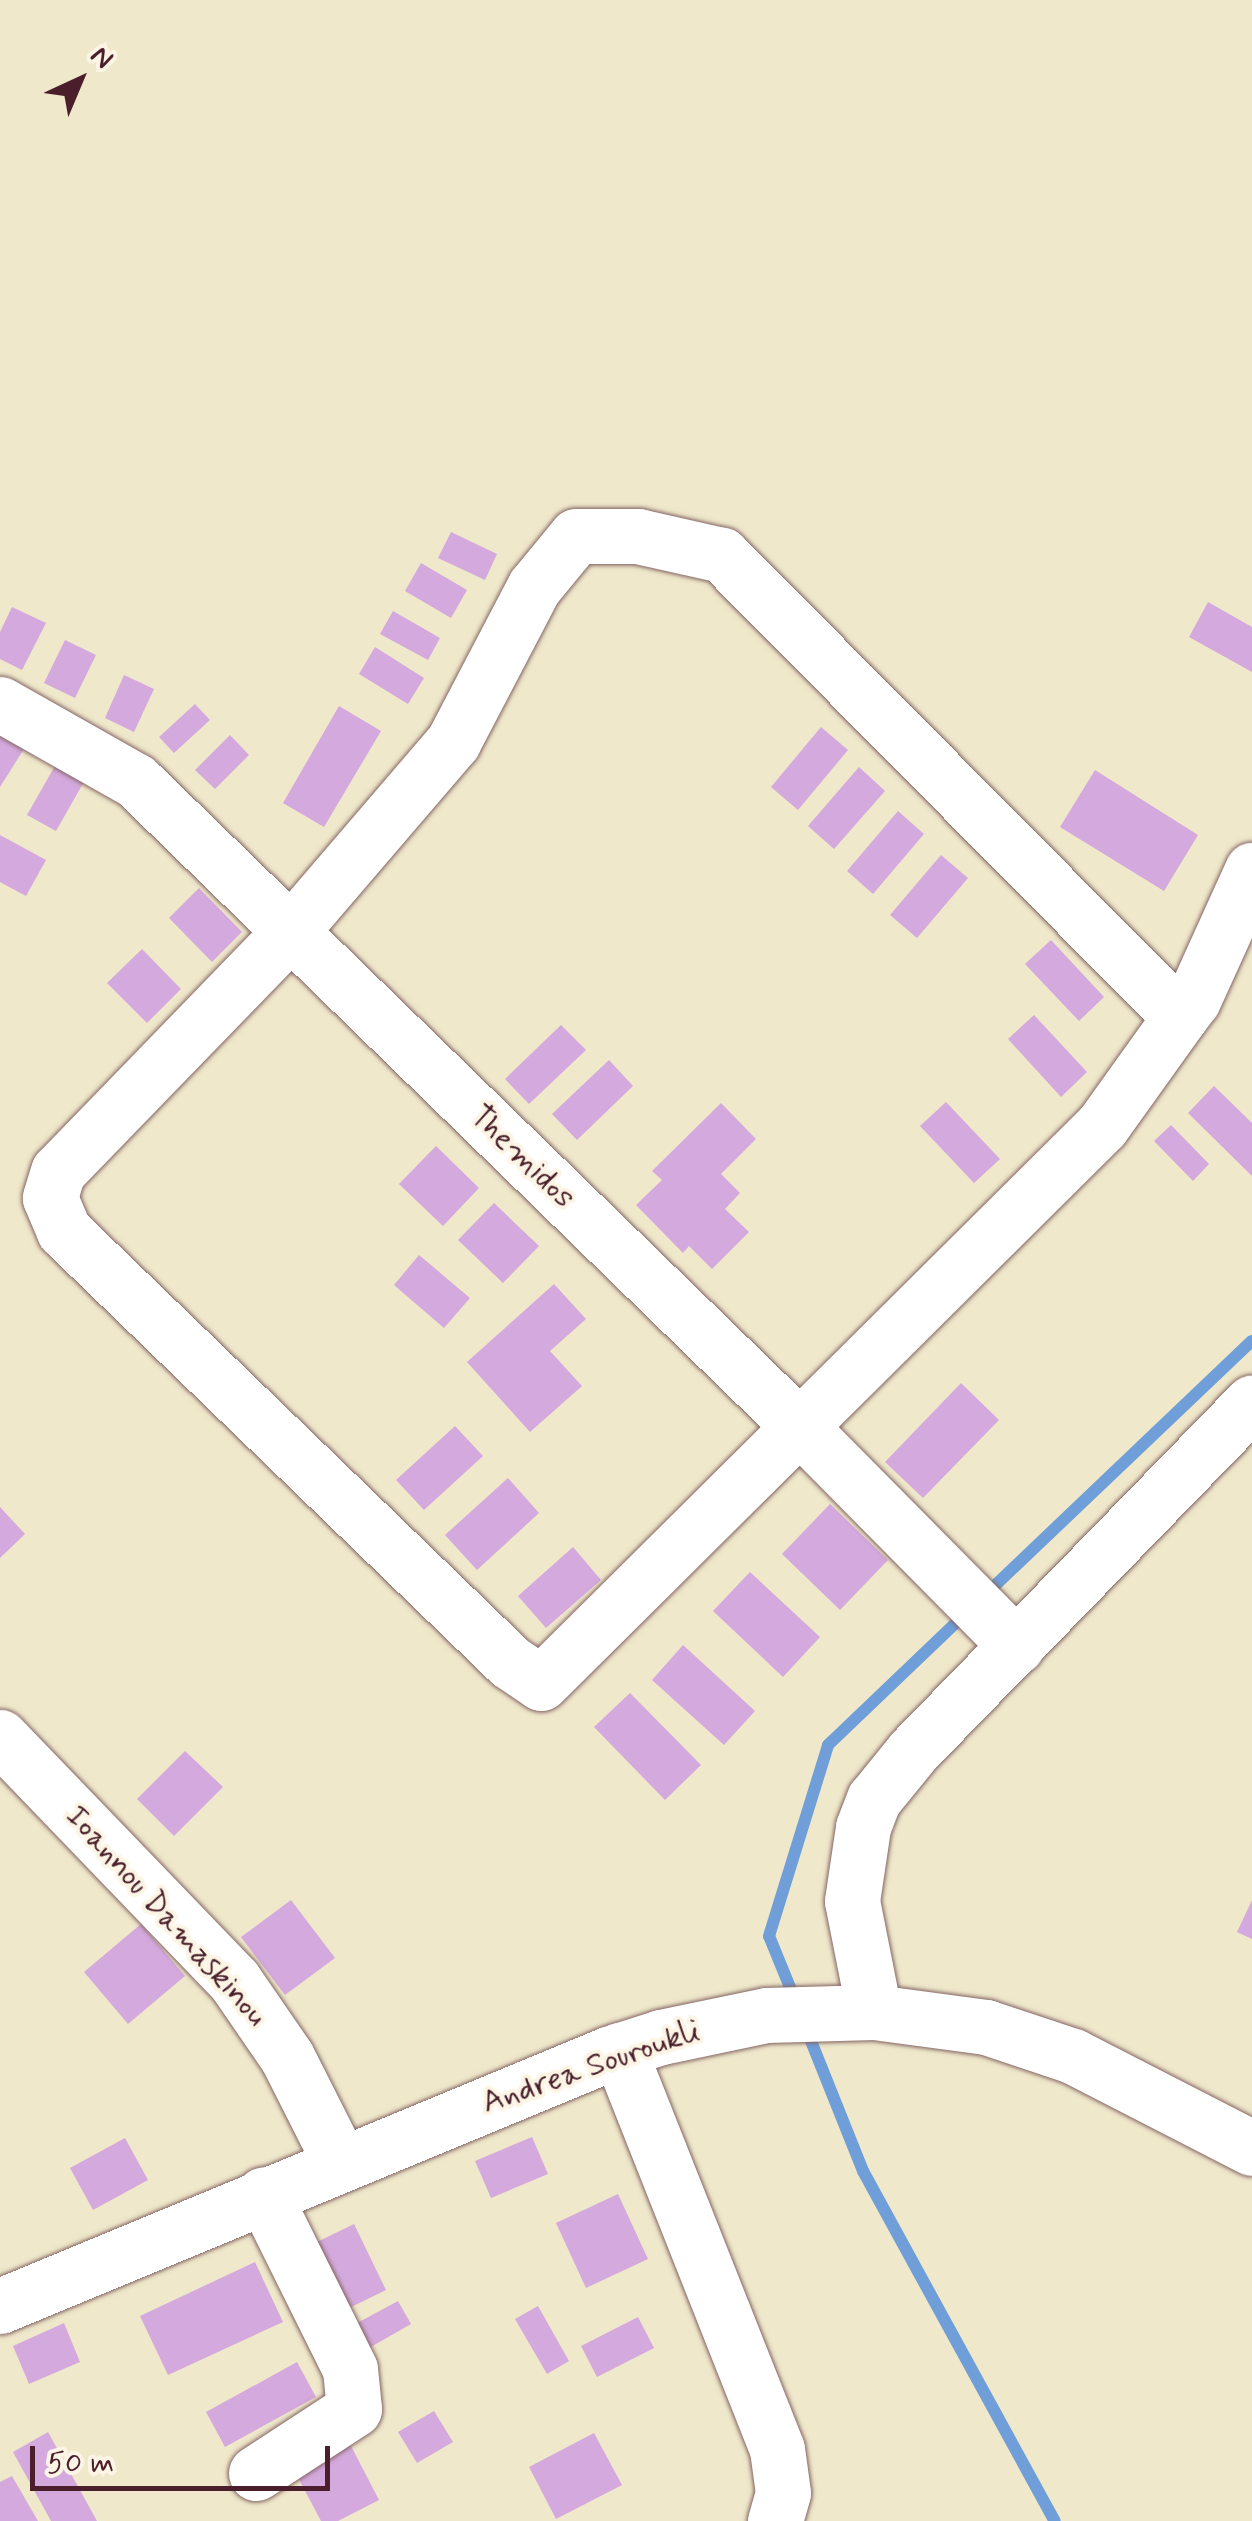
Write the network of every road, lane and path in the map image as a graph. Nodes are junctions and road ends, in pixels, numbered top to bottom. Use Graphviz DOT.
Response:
graph roads {
  1 [pos="0,704"];
  2 [pos="1252,870"];
  3 [pos="290,932"];
  4 [pos="1180,1017"];
  5 [pos="1252,1403"];
  6 [pos="798,1425"];
  7 [pos="1252,1436"];
  8 [pos="1135,1555"];
  9 [pos="1007,1635"];
  10 [pos="0,1737"];
  11 [pos="851,2012"];
  12 [pos="620,2050"];
  13 [pos="1252,2148"];
  14 [pos="340,2162"];
  15 [pos="263,2194"];
  16 [pos="0,2306"];
  17 [pos="256,2473"];
  18 [pos="775,2521"];
  1 -- 3 [label="street, Themidos"];
  2 -- 4 [label="street"];
  3 -- 4 [label="street"];
  3 -- 6 [label="street, Themidos"];
  3 -- 6 [label="street"];
  4 -- 6 [label="street"];
  5 -- 9 [label="street"];
  6 -- 9 [label="street, Themidos"];
  7 -- 8 [label="street"];
  9 -- 11 [label="street"];
  10 -- 14 [label="street, Ioannou Damaskinou"];
  11 -- 12 [label="street, Andrea Souroukli"];
  11 -- 13 [label="street, Andrea Souroukli"];
  12 -- 14 [label="street, Andrea Souroukli"];
  12 -- 18 [label="street"];
  14 -- 15 [label="street, Andrea Souroukli"];
  15 -- 16 [label="street, Andrea Souroukli"];
  15 -- 17 [label="street"];
}
